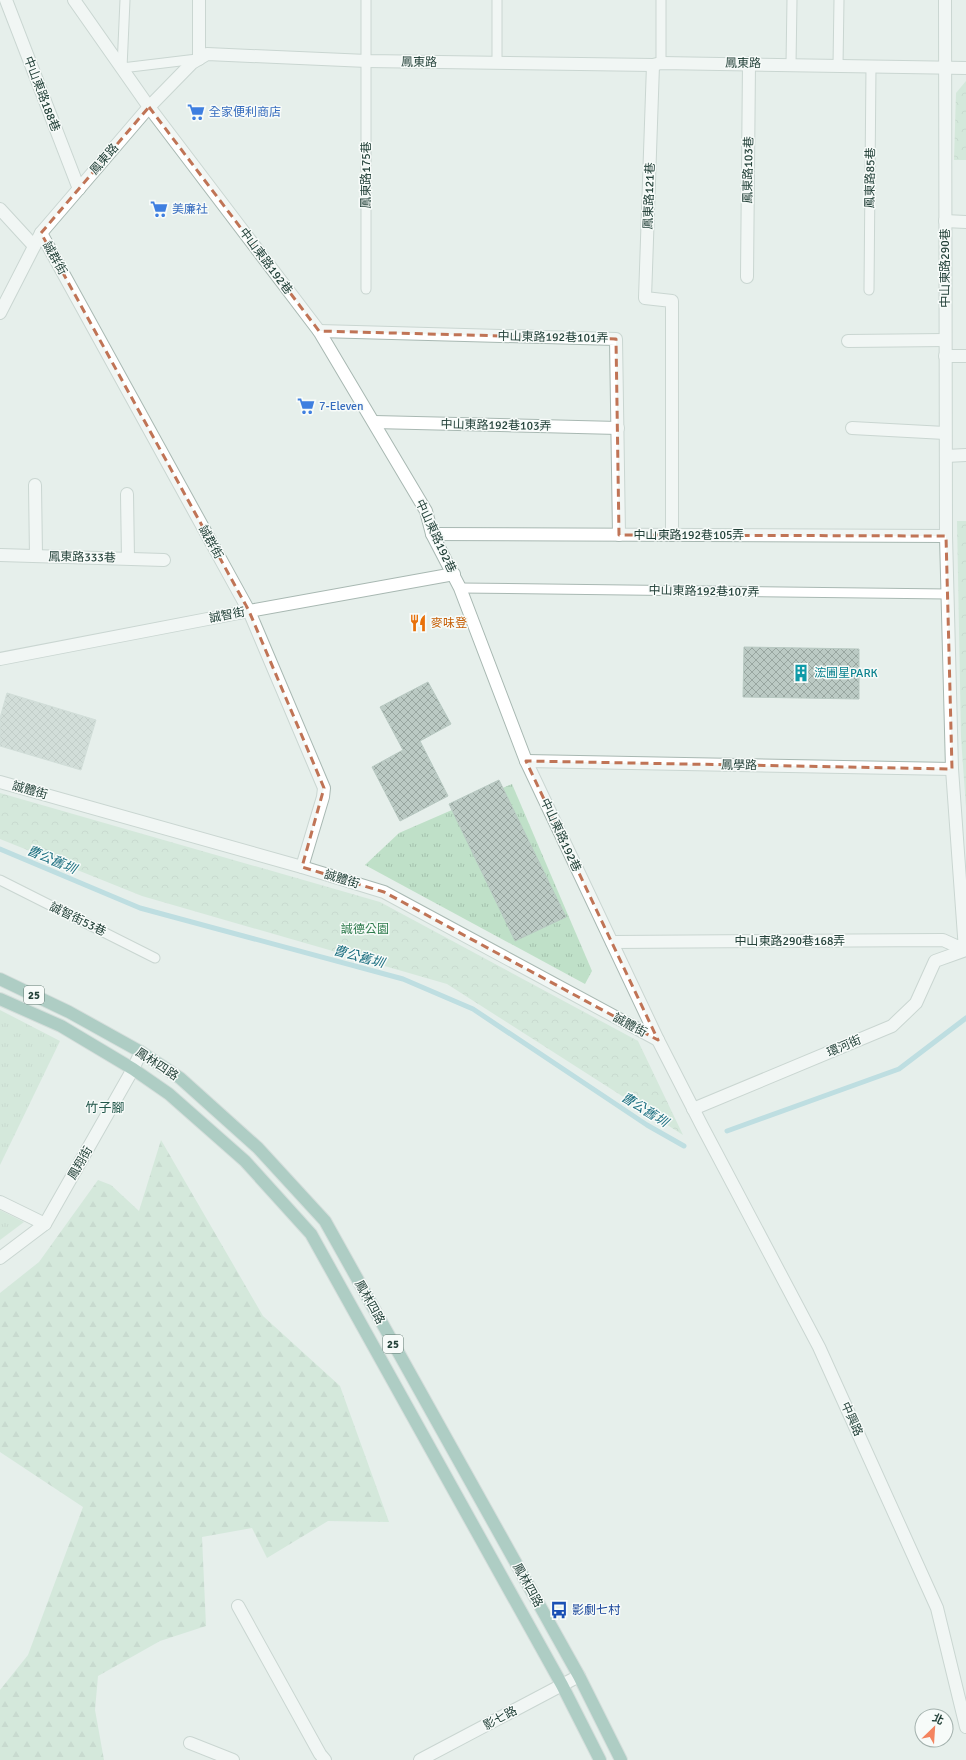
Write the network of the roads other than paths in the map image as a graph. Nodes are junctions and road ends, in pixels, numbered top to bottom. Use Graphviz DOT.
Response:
graph roads {
  1 [pos="6,0"];
  2 [pos="125,0"];
  3 [pos="199,0"];
  4 [pos="366,0"];
  5 [pos="497,0"];
  6 [pos="661,0"];
  7 [pos="792,0"];
  8 [pos="839,0"];
  9 [pos="945,0"];
  10 [pos="77,1"];
  11 [pos="199,59"];
  12 [pos="367,61"];
  13 [pos="497,63"];
  14 [pos="749,63"];
  15 [pos="657,64"];
  16 [pos="791,64"];
  17 [pos="838,65"];
  18 [pos="871,66"];
  19 [pos="945,67"];
  20 [pos="122,68"];
  21 [pos="966,68"];
  22 [pos="149,107"];
  23 [pos="79,189"];
  24 [pos="0,209"];
  25 [pos="945,221"];
  26 [pos="966,222"];
  27 [pos="41,232"];
  28 [pos="34,246"];
  29 [pos="747,277"];
  30 [pos="366,289"];
  31 [pos="869,290"];
  32 [pos="0,314"];
  33 [pos="319,332"];
  34 [pos="848,340"];
  35 [pos="945,340"];
  36 [pos="945,356"];
  37 [pos="966,356"];
  38 [pos="374,422"];
  39 [pos="618,428"];
  40 [pos="852,428"];
  41 [pos="945,433"];
  42 [pos="946,456"];
  43 [pos="966,456"];
  44 [pos="35,485"];
  45 [pos="127,494"];
  46 [pos="432,534"];
  47 [pos="619,535"];
  48 [pos="672,535"];
  49 [pos="946,536"];
  50 [pos="0,554"];
  51 [pos="36,556"];
  52 [pos="128,558"];
  53 [pos="164,560"];
  54 [pos="454,574"];
  55 [pos="460,588"];
  56 [pos="947,594"];
  57 [pos="249,611"];
  58 [pos="0,659"];
  59 [pos="526,761"];
  60 [pos="952,769"];
  61 [pos="0,782"];
  62 [pos="302,867"];
  63 [pos="0,880"];
  64 [pos="612,942"];
  65 [pos="966,950"];
  66 [pos="155,958"];
  67 [pos="0,979"];
  68 [pos="0,999"];
  69 [pos="658,1040"];
  70 [pos="141,1052"];
  71 [pos="133,1069"];
  72 [pos="693,1109"];
  73 [pos="702,1126"];
  74 [pos="0,1202"];
  75 [pos="45,1224"];
  76 [pos="0,1258"];
  77 [pos="238,1606"];
  78 [pos="579,1676"];
  79 [pos="562,1685"];
  80 [pos="966,1727"];
  81 [pos="190,1743"];
  82 [pos="319,1758"];
  83 [pos="233,1760"];
  84 [pos="420,1760"];
  85 [pos="600,1760"];
  86 [pos="621,1760"];
  1 -- 23 [label="street, 中山東路188巷"];
  2 -- 20 [label="lane"];
  3 -- 11 [label="street"];
  4 -- 12 [label="lane, 鳳東路175巷"];
  5 -- 13 [label="lane"];
  6 -- 15 [label="lane"];
  7 -- 16 [label="lane"];
  8 -- 17 [label="lane"];
  9 -- 19 [label="street, 中山東路290巷"];
  10 -- 20 [label="street, 中山東路192巷"];
  11 -- 12 [label="street, 鳳東路"];
  11 -- 20 [label="lane"];
  11 -- 22 [label="street, 鳳東路"];
  12 -- 13 [label="street, 鳳東路"];
  12 -- 30 [label="lane, 鳳東路175巷"];
  13 -- 15 [label="street, 鳳東路"];
  14 -- 15 [label="street, 鳳東路"];
  14 -- 16 [label="street, 鳳東路"];
  14 -- 29 [label="street, 鳳東路103巷"];
  15 -- 48 [label="street, 鳳東路121巷"];
  16 -- 17 [label="street, 鳳東路"];
  17 -- 18 [label="street, 鳳東路"];
  18 -- 19 [label="street, 鳳東路"];
  18 -- 31 [label="lane, 鳳東路85巷"];
  19 -- 21 [label="street, 鳳東路"];
  19 -- 25 [label="street, 中山東路290巷"];
  20 -- 22 [label="street, 中山東路192巷"];
  22 -- 23 [label="street, 鳳東路"];
  22 -- 33 [label="street, 中山東路192巷"];
  23 -- 27 [label="street, 鳳東路"];
  24 -- 28 [label="street"];
  25 -- 26 [label="street"];
  25 -- 35 [label="street, 中山東路290巷"];
  27 -- 28 [label="street, 鳳東路"];
  27 -- 57 [label="street, 誠群街"];
  28 -- 32 [label="street, 鳳東路"];
  33 -- 38 [label="street, 中山東路192巷"];
  33 -- 39 [label="street, 中山東路192巷101弄"];
  34 -- 35 [label="street"];
  35 -- 36 [label="street, 中山東路290巷"];
  36 -- 37 [label="street"];
  36 -- 41 [label="street, 中山東路290巷"];
  38 -- 39 [label="street, 中山東路192巷103弄"];
  38 -- 46 [label="street, 中山東路192巷"];
  39 -- 47 [label="street, 中山東路192巷101弄"];
  40 -- 41 [label="street"];
  41 -- 42 [label="street, 中山東路290巷"];
  42 -- 43 [label="street"];
  42 -- 49 [label="street, 中山東路290巷"];
  44 -- 51 [label="street"];
  45 -- 52 [label="street"];
  46 -- 47 [label="street, 中山東路192巷105弄"];
  46 -- 54 [label="street, 中山東路192巷"];
  47 -- 48 [label="street, 中山東路192巷105弄"];
  48 -- 49 [label="street, 中山東路192巷105弄"];
  49 -- 56 [label="street, 中山東路290巷"];
  50 -- 51 [label="street, 鳳東路333巷"];
  51 -- 52 [label="street, 鳳東路333巷"];
  52 -- 53 [label="street, 鳳東路333巷"];
  54 -- 55 [label="street, 中山東路192巷"];
  54 -- 57 [label="street, 誠智街"];
  55 -- 56 [label="lane, 中山東路192巷107弄"];
  55 -- 59 [label="street, 中山東路192巷"];
  56 -- 60 [label="street, 中山東路290巷"];
  57 -- 58 [label="street, 誠智街"];
  57 -- 62 [label="street, 誠群街"];
  59 -- 60 [label="street, 鳳學路"];
  59 -- 64 [label="street, 中山東路192巷"];
  60 -- 65 [label="street, 中山東路290巷"];
  61 -- 62 [label="street, 誠體街"];
  62 -- 69 [label="street, 誠體街"];
  63 -- 66 [label="lane, 誠智街53巷"];
  64 -- 65 [label="street, 中山東路290巷168弄"];
  64 -- 69 [label="street, 中山東路192巷"];
  65 -- 72 [label="street, 環河街"];
  67 -- 70 [label="main road, 鳳林四路 / 25"];
  68 -- 71 [label="main road, 鳳林四路 / 25"];
  69 -- 72 [label="street, 中山東路192巷"];
  70 -- 71 [label="street, 鳳翔街"];
  70 -- 78 [label="main road, 鳳林四路 / 25"];
  71 -- 75 [label="street, 鳳翔街"];
  71 -- 79 [label="main road, 鳳林四路 / 25"];
  72 -- 73 [label="street, 中山東路192巷"];
  73 -- 80 [label="street, 中興路"];
  74 -- 75 [label="street"];
  75 -- 76 [label="street, 鳳翔街"];
  77 -- 82 [label="street"];
  78 -- 79 [label="street, 影七路"];
  78 -- 86 [label="main road, 鳳林四路 / 25"];
  79 -- 84 [label="street, 影七路"];
  79 -- 85 [label="main road, 鳳林四路 / 25"];
  81 -- 83 [label="street"];
}
